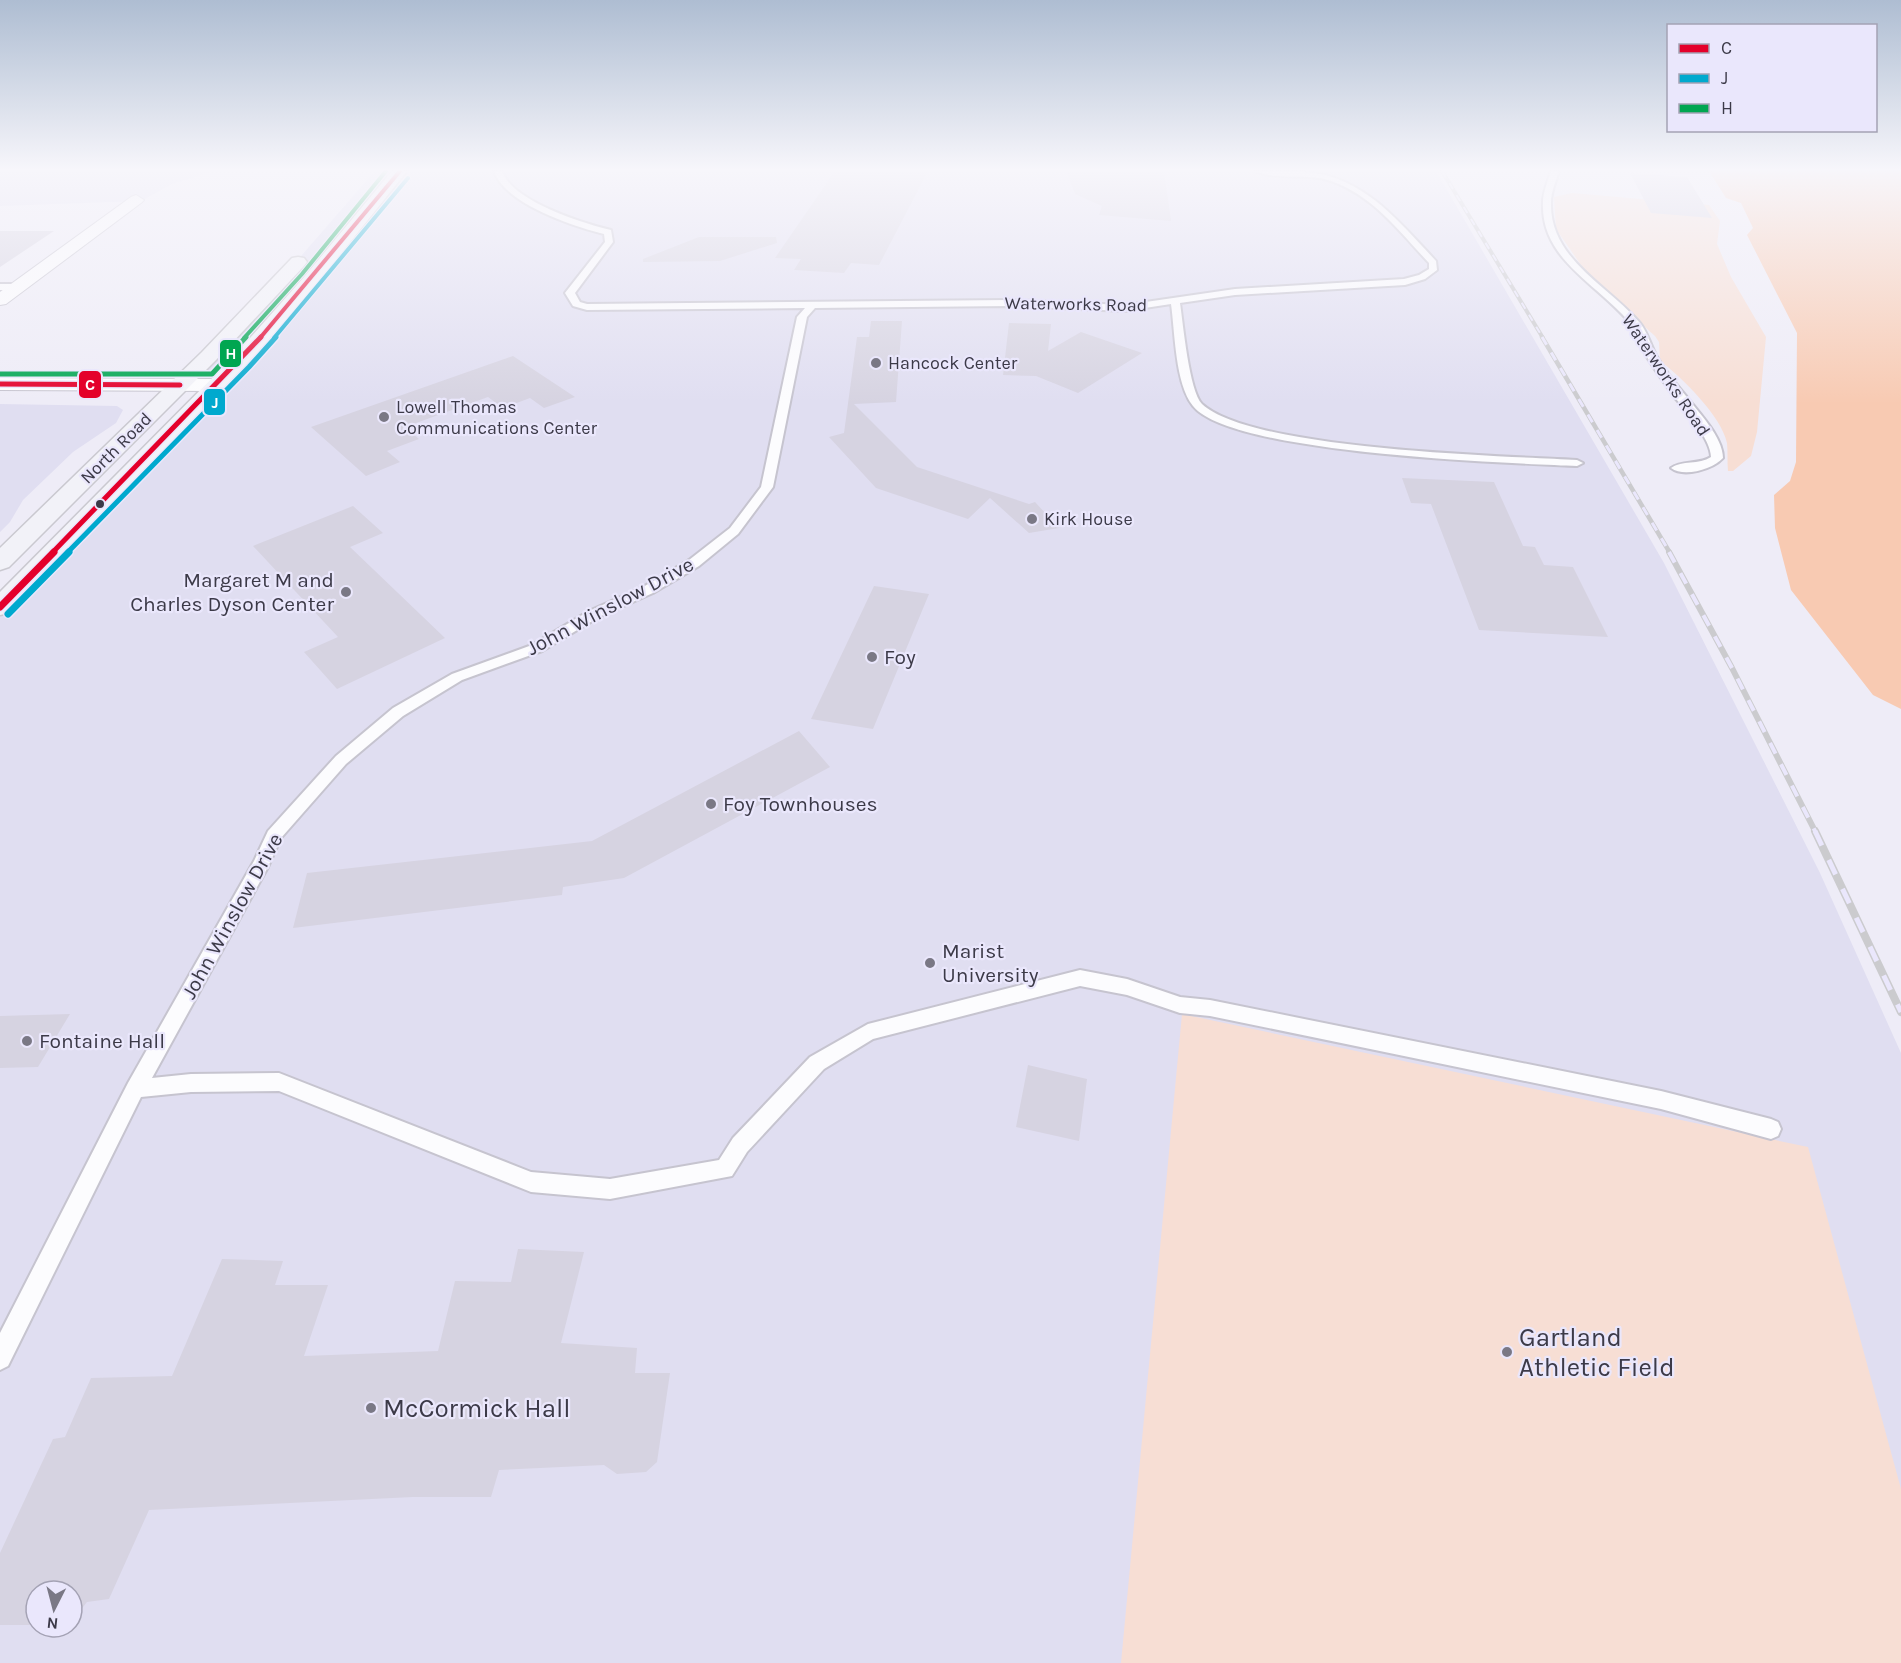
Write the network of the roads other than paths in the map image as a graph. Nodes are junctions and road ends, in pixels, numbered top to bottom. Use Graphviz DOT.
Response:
graph roads {
  1 [pos="70,249"];
  2 [pos="307,249"];
  3 [pos="337,249"];
  4 [pos="604,249"];
  5 [pos="1419,249"];
  6 [pos="1559,249"];
  7 [pos="0,287"];
  8 [pos="18,287"];
  9 [pos="0,300"];
  10 [pos="1175,300"];
  11 [pos="813,304"];
  12 [pos="0,384"];
  13 [pos="180,385"];
  14 [pos="217,385"];
  15 [pos="1577,463"];
  16 [pos="1677,468"];
  17 [pos="0,562"];
  18 [pos="0,607"];
  19 [pos="135,1089"];
  20 [pos="1771,1129"];
  21 [pos="0,1358"];
  1 -- 8 [label="street"];
  2 -- 13 [label="highway, North Road"];
  3 -- 14 [label="highway, North Road"];
  4 -- 11 [label="lane, Waterworks Road"];
  5 -- 10 [label="lane"];
  6 -- 16 [label="lane, Waterworks Road"];
  7 -- 8 [label="lane"];
  8 -- 9 [label="street"];
  10 -- 11 [label="lane, Waterworks Road"];
  10 -- 15 [label="lane, Waterworks Road"];
  11 -- 19 [label="lane, John Winslow Drive"];
  12 -- 13 [label="street"];
  13 -- 14 [label="street"];
  13 -- 17 [label="highway, North Road"];
  14 -- 18 [label="highway, North Road"];
  19 -- 20 [label="lane"];
  19 -- 21 [label="lane, John Winslow Drive"];
}
